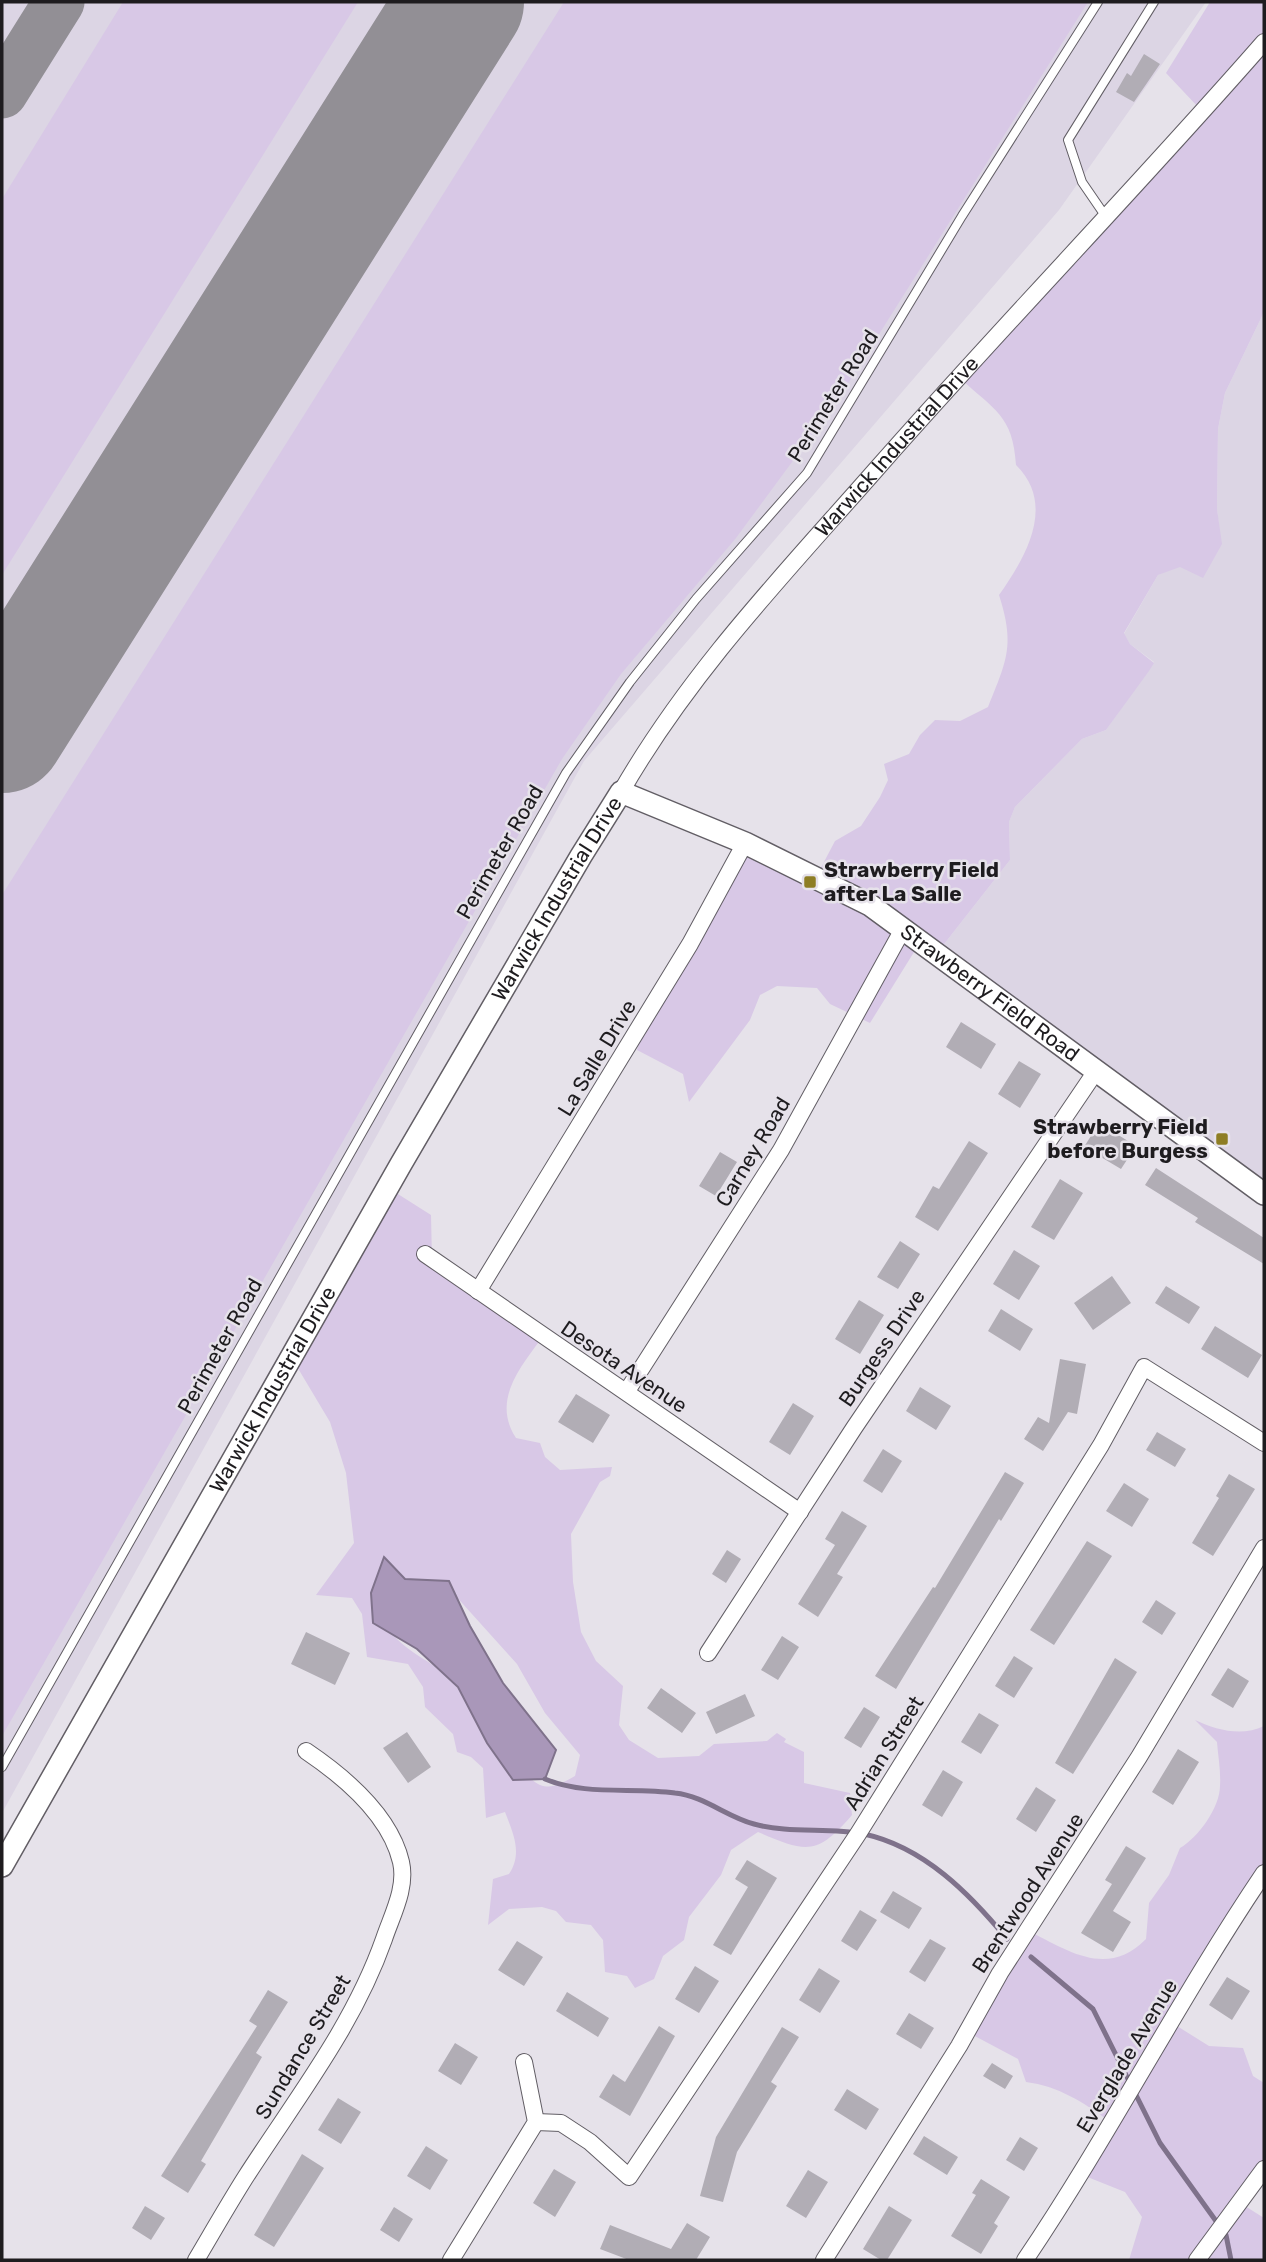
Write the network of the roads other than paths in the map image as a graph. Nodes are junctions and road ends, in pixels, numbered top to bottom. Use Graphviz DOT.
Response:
graph roads {
  1 [pos="1098,2"];
  2 [pos="1154,2"];
  3 [pos="1264,42"];
  4 [pos="1106,217"];
  5 [pos="621,792"];
  6 [pos="745,843"];
  7 [pos="902,929"];
  8 [pos="1096,1071"];
  9 [pos="1264,1194"];
  10 [pos="425,1254"];
  11 [pos="478,1291"];
  12 [pos="627,1391"];
  13 [pos="1264,1443"];
  14 [pos="800,1512"];
  15 [pos="1264,1548"];
  16 [pos="708,1653"];
  17 [pos="306,1751"];
  18 [pos="2,1767"];
  19 [pos="2,1866"];
  20 [pos="1264,1873"];
  21 [pos="524,2062"];
  22 [pos="536,2122"];
  23 [pos="1264,2169"];
  24 [pos="196,2260"];
  25 [pos="451,2260"];
  26 [pos="824,2260"];
  27 [pos="1025,2260"];
  28 [pos="1197,2260"];
  1 -- 18 [label="lane, Perimeter Road"];
  2 -- 4 [label="lane"];
  3 -- 4 [label="street, Warwick Industrial Drive"];
  4 -- 5 [label="street, Warwick Industrial Drive"];
  5 -- 6 [label="street, Strawberry Field Road"];
  5 -- 19 [label="street, Warwick Industrial Drive"];
  6 -- 7 [label="street, Strawberry Field Road"];
  6 -- 11 [label="street, La Salle Drive"];
  7 -- 8 [label="street, Strawberry Field Road"];
  7 -- 12 [label="street, Carney Road"];
  8 -- 9 [label="street, Strawberry Field Road"];
  8 -- 14 [label="street, Burgess Drive"];
  10 -- 11 [label="street, Desota Avenue"];
  11 -- 12 [label="street, Desota Avenue"];
  12 -- 14 [label="street, Desota Avenue"];
  13 -- 22 [label="street, Adrian Street"];
  14 -- 16 [label="street, Burgess Drive"];
  15 -- 26 [label="street, Brentwood Avenue"];
  17 -- 24 [label="street, Sundance Street"];
  20 -- 27 [label="street, Everglade Avenue"];
  21 -- 22 [label="street"];
  22 -- 25 [label="street"];
  23 -- 28 [label="street"];
}
